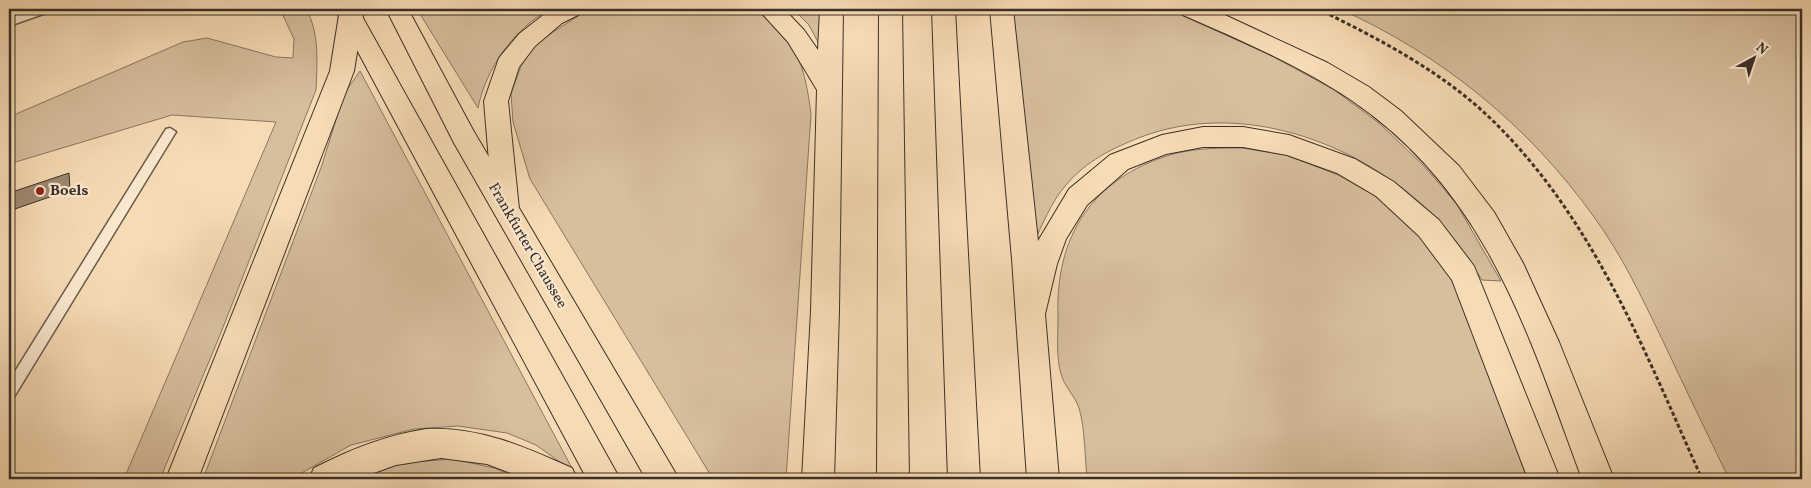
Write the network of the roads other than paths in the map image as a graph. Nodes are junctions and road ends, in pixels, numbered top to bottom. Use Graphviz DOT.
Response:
graph roads {
  1 [pos="45,9"];
  2 [pos="397,9"];
  3 [pos="570,9"];
  4 [pos="769,9"];
  5 [pos="831,9"];
  6 [pos="890,9"];
  7 [pos="944,9"];
  8 [pos="1001,9"];
  9 [pos="1191,9"];
  10 [pos="349,12"];
  11 [pos="9,22"];
  12 [pos="830,91"];
  13 [pos="170,132"];
  14 [pos="506,209"];
  15 [pos="1031,312"];
  16 [pos="9,394"];
  17 [pos="182,479"];
  18 [pos="325,479"];
  19 [pos="561,479"];
  20 [pos="604,479"];
  21 [pos="663,479"];
  22 [pos="818,479"];
  23 [pos="893,479"];
  24 [pos="964,479"];
  25 [pos="1043,479"];
  26 [pos="1544,479"];
  27 [pos="1598,479"];
  1 -- 11 [label="lane"];
  2 -- 14 [label="main road, Frankfurter Chaussee"];
  3 -- 14 [label="main road"];
  4 -- 12 [label="main road"];
  5 -- 12 [label="main road"];
  6 -- 23 [label="main road"];
  7 -- 24 [label="main road"];
  8 -- 15 [label="main road"];
  9 -- 27 [label="main road"];
  10 -- 17 [label="main road"];
  10 -- 20 [label="main road"];
  12 -- 22 [label="main road"];
  13 -- 16 [label="lane"];
  14 -- 21 [label="main road, Frankfurter Chaussee"];
  15 -- 25 [label="main road"];
  15 -- 26 [label="main road"];
  18 -- 19 [label="main road"];
}
